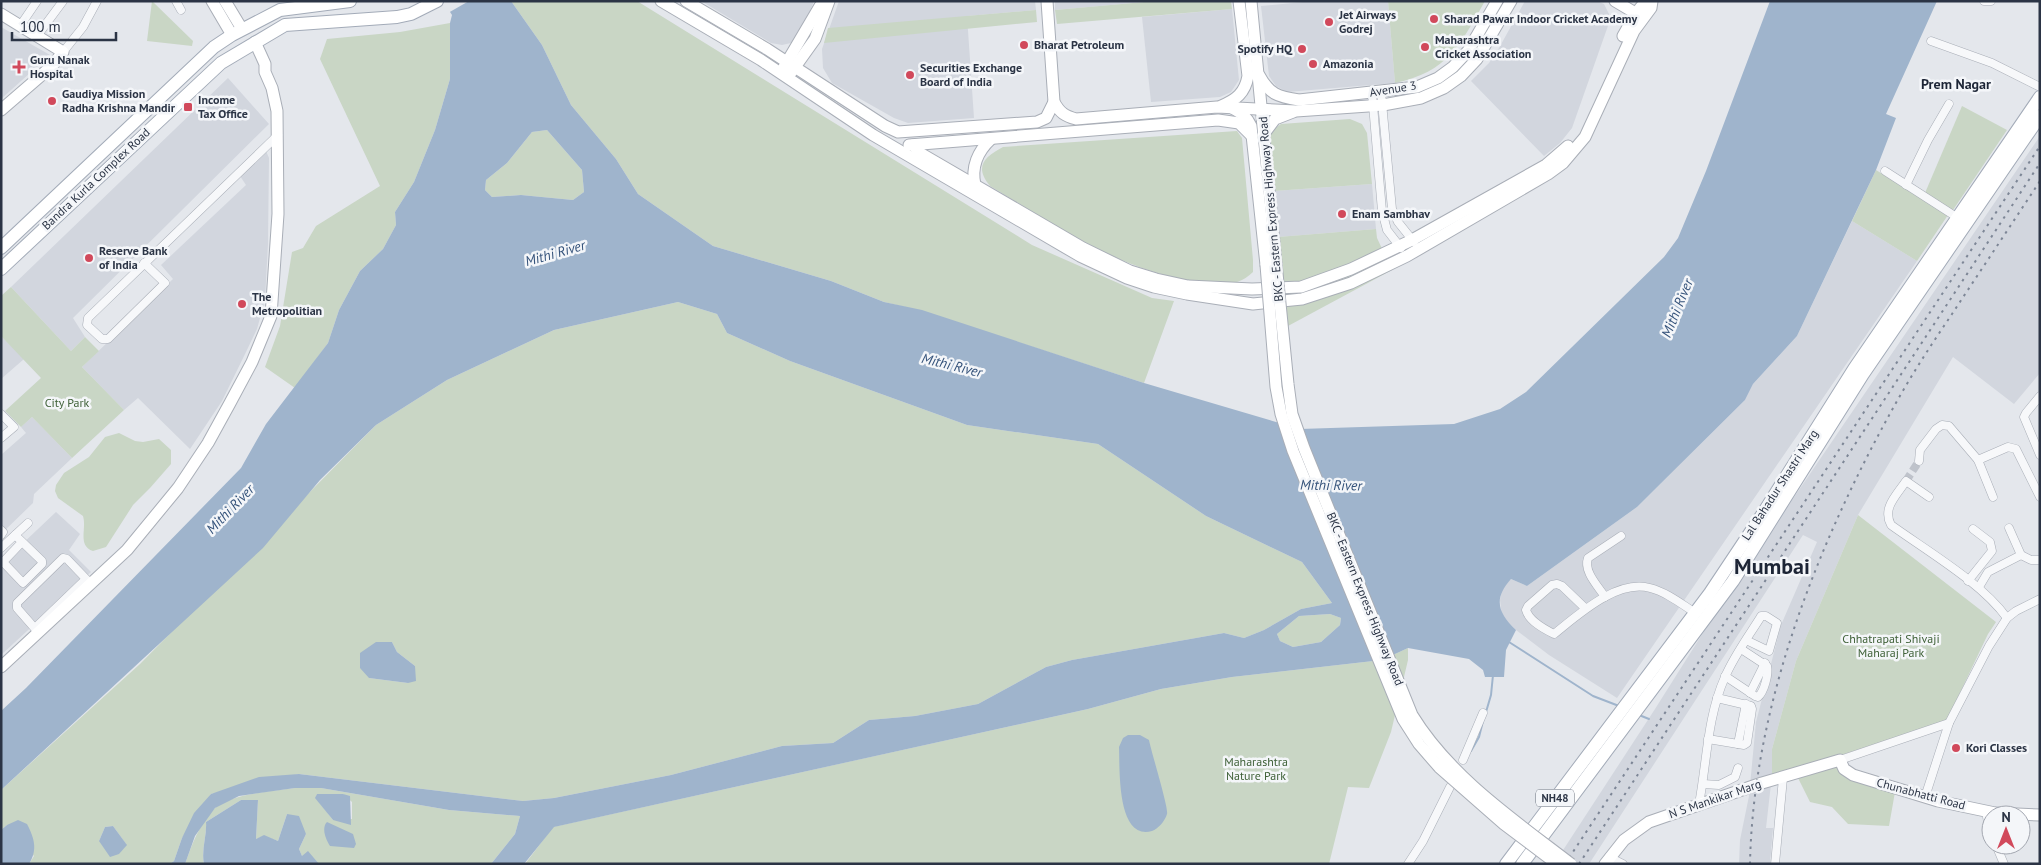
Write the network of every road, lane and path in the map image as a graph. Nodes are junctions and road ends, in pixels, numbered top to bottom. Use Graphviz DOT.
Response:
graph roads {
  1 [pos="37,1"];
  2 [pos="63,1"];
  3 [pos="97,1"];
  4 [pos="176,1"];
  5 [pos="212,1"];
  6 [pos="225,1"];
  7 [pos="350,1"];
  8 [pos="437,1"];
  9 [pos="661,1"];
  10 [pos="686,1"];
  11 [pos="822,1"];
  12 [pos="829,1"];
  13 [pos="1047,1"];
  14 [pos="1239,1"];
  15 [pos="1251,1"];
  16 [pos="1497,1"];
  17 [pos="1511,1"];
  18 [pos="1615,1"];
  19 [pos="1984,1"];
  20 [pos="1990,1"];
  21 [pos="1646,3"];
  22 [pos="181,10"];
  23 [pos="1,14"];
  24 [pos="1640,16"];
  25 [pos="20,26"];
  26 [pos="1482,29"];
  27 [pos="237,32"];
  28 [pos="1493,34"];
  29 [pos="37,36"];
  30 [pos="1931,41"];
  31 [pos="251,44"];
  32 [pos="63,52"];
  33 [pos="791,66"];
  34 [pos="1259,75"];
  35 [pos="784,76"];
  36 [pos="2040,87"];
  37 [pos="1377,92"];
  38 [pos="2040,97"];
  39 [pos="1054,102"];
  40 [pos="1949,104"];
  41 [pos="1378,105"];
  42 [pos="1217,107"];
  43 [pos="1231,108"];
  44 [pos="1262,109"];
  45 [pos="1,110"];
  46 [pos="1296,110"];
  47 [pos="2040,116"];
  48 [pos="1076,119"];
  49 [pos="278,135"];
  50 [pos="1038,135"];
  51 [pos="1257,135"];
  52 [pos="991,139"];
  53 [pos="890,144"];
  54 [pos="913,145"];
  55 [pos="1885,171"];
  56 [pos="1989,181"];
  57 [pos="975,185"];
  58 [pos="1906,185"];
  59 [pos="1958,218"];
  60 [pos="1948,241"];
  61 [pos="1416,244"];
  62 [pos="1399,246"];
  63 [pos="1,248"];
  64 [pos="1407,256"];
  65 [pos="144,263"];
  66 [pos="1271,264"];
  67 [pos="1,268"];
  68 [pos="1252,290"];
  69 [pos="1253,304"];
  70 [pos="1858,372"];
  71 [pos="2040,396"];
  72 [pos="1,414"];
  73 [pos="1,438"];
  74 [pos="2040,455"];
  75 [pos="1978,460"];
  76 [pos="1919,462"];
  77 [pos="1929,497"];
  78 [pos="1993,497"];
  79 [pos="2040,497"];
  80 [pos="1779,511"];
  81 [pos="1762,515"];
  82 [pos="28,523"];
  83 [pos="2009,528"];
  84 [pos="1,530"];
  85 [pos="1973,530"];
  86 [pos="1,535"];
  87 [pos="15,535"];
  88 [pos="1621,536"];
  89 [pos="22,542"];
  90 [pos="1,548"];
  91 [pos="2022,555"];
  92 [pos="2040,560"];
  93 [pos="1968,580"];
  94 [pos="89,581"];
  95 [pos="1978,587"];
  96 [pos="1604,597"];
  97 [pos="2040,599"];
  98 [pos="1585,608"];
  99 [pos="1694,612"];
  100 [pos="2007,618"];
  101 [pos="37,630"];
  102 [pos="1746,640"];
  103 [pos="1679,644"];
  104 [pos="1741,649"];
  105 [pos="1765,663"];
  106 [pos="1,667"];
  107 [pos="1725,676"];
  108 [pos="1752,689"];
  109 [pos="1717,698"];
  110 [pos="1483,713"];
  111 [pos="1949,723"];
  112 [pos="1708,739"];
  113 [pos="1464,760"];
  114 [pos="1840,760"];
  115 [pos="1588,766"];
  116 [pos="1738,768"];
  117 [pos="1783,778"];
  118 [pos="1703,784"];
  119 [pos="1450,787"];
  120 [pos="1926,797"];
  121 [pos="1699,804"];
  122 [pos="1981,810"];
  123 [pos="1608,860"];
  124 [pos="1408,864"];
  125 [pos="1506,864"];
  126 [pos="1522,864"];
  127 [pos="1557,864"];
  128 [pos="1571,864"];
  129 [pos="1623,864"];
  130 [pos="1775,864"];
  1 -- 25 [label="street"];
  2 -- 29 [label="street"];
  3 -- 32 [label="street"];
  4 -- 22 [label="street"];
  5 -- 27 [label="main road"];
  6 -- 27 [label="main road"];
  7 -- 27 [label="main road, Bandra Kurla Complex Road"];
  8 -- 31 [label="main road, Bandra Kurla Complex Road"];
  9 -- 35 [label="main road"];
  10 -- 33 [label="main road"];
  11 -- 33 [label="main road"];
  12 -- 33 [label="main road"];
  13 -- 39 [label="main road"];
  14 -- 42 [label="main road"];
  15 -- 34 [label="main road, BKC - Eastern Express Highway Road"];
  16 -- 26 [label="main road, Avenue 3"];
  17 -- 28 [label="main road"];
  18 -- 24 [label="main road"];
  19 -- 20 [label="street"];
  21 -- 24 [label="main road"];
  23 -- 25 [label="main road"];
  24 -- 61 [label="main road"];
  25 -- 29 [label="main road"];
  26 -- 28 [label="main road"];
  26 -- 37 [label="main road, Avenue 3"];
  27 -- 63 [label="main road, Bandra Kurla Complex Road"];
  28 -- 41 [label="main road"];
  29 -- 32 [label="main road"];
  30 -- 36 [label="street"];
  31 -- 49 [label="main road"];
  31 -- 67 [label="main road, Bandra Kurla Complex Road"];
  32 -- 45 [label="main road"];
  33 -- 35 [label="main road"];
  33 -- 39 [label="main road"];
  34 -- 37 [label="main road, Avenue 3"];
  34 -- 44 [label="main road, BKC - Eastern Express Highway Road"];
  35 -- 53 [label="main road"];
  37 -- 41 [label="street"];
  38 -- 56 [label="main road, Lal Bahadur Shastri Marg"];
  39 -- 48 [label="main road"];
  40 -- 58 [label="street"];
  41 -- 46 [label="main road"];
  41 -- 61 [label="street"];
  41 -- 62 [label="street"];
  42 -- 43 [label="main road"];
  42 -- 48 [label="main road"];
  43 -- 44 [label="main road"];
  43 -- 51 [label="main road"];
  44 -- 46 [label="main road"];
  44 -- 51 [label="main road, BKC - Eastern Express Highway Road"];
  46 -- 51 [label="main road"];
  47 -- 56 [label="main road, Lal Bahadur Shastri Marg"];
  48 -- 50 [label="main road"];
  49 -- 65 [label="street"];
  49 -- 94 [label="main road"];
  50 -- 51 [label="main road"];
  50 -- 52 [label="main road"];
  51 -- 66 [label="main road, BKC - Eastern Express Highway Road"];
  52 -- 54 [label="main road"];
  52 -- 57 [label="main road"];
  53 -- 54 [label="main road"];
  53 -- 69 [label="main road"];
  54 -- 57 [label="main road"];
  55 -- 58 [label="street"];
  56 -- 59 [label="main road, Lal Bahadur Shastri Marg"];
  56 -- 60 [label="main road, Lal Bahadur Shastri Marg"];
  57 -- 68 [label="main road"];
  58 -- 59 [label="street"];
  59 -- 60 [label="main road, Lal Bahadur Shastri Marg"];
  60 -- 70 [label="main road, Lal Bahadur Shastri Marg"];
  61 -- 62 [label="main road"];
  61 -- 64 [label="main road"];
  62 -- 64 [label="street"];
  62 -- 68 [label="main road"];
  64 -- 69 [label="main road"];
  65 -- 65 [label="street"];
  66 -- 127 [label="main road, BKC - Eastern Express Highway Road, bridge"];
  66 -- 128 [label="main road, BKC - Eastern Express Highway Road, bridge"];
  68 -- 69 [label="main road"];
  70 -- 80 [label="main road, Lal Bahadur Shastri Marg"];
  70 -- 81 [label="main road, Lal Bahadur Shastri Marg"];
  71 -- 74 [label="street"];
  72 -- 73 [label="street"];
  75 -- 76 [label="street"];
  75 -- 78 [label="street"];
  75 -- 79 [label="street"];
  77 -- 93 [label="street"];
  80 -- 81 [label="main road"];
  80 -- 103 [label="main road, Lal Bahadur Shastri Marg"];
  81 -- 99 [label="main road, Lal Bahadur Shastri Marg"];
  82 -- 87 [label="street"];
  83 -- 91 [label="street"];
  84 -- 86 [label="street"];
  85 -- 93 [label="street"];
  87 -- 89 [label="street"];
  87 -- 90 [label="street"];
  88 -- 96 [label="street"];
  89 -- 89 [label="street"];
  91 -- 92 [label="street"];
  91 -- 95 [label="street"];
  93 -- 95 [label="street"];
  94 -- 101 [label="main road"];
  94 -- 101 [label="street"];
  95 -- 100 [label="street"];
  96 -- 98 [label="street"];
  96 -- 99 [label="street"];
  97 -- 100 [label="street"];
  98 -- 98 [label="street"];
  99 -- 103 [label="main road, Lal Bahadur Shastri Marg"];
  100 -- 111 [label="street"];
  101 -- 106 [label="main road"];
  102 -- 102 [label="street"];
  102 -- 104 [label="street"];
  103 -- 115 [label="main road, Lal Bahadur Shastri Marg / NH48"];
  104 -- 105 [label="street"];
  104 -- 107 [label="street"];
  105 -- 108 [label="street"];
  105 -- 108 [label="street"];
  107 -- 108 [label="street"];
  107 -- 109 [label="street"];
  109 -- 112 [label="street"];
  109 -- 112 [label="street"];
  110 -- 113 [label="street"];
  111 -- 114 [label="street"];
  111 -- 120 [label="street"];
  112 -- 118 [label="street"];
  114 -- 117 [label="main road, N S Mankikar Marg"];
  114 -- 120 [label="main road, Chunabhatti Road"];
  115 -- 125 [label="main road, Lal Bahadur Shastri Marg / NH48"];
  115 -- 126 [label="main road, Lal Bahadur Shastri Marg / NH48"];
  116 -- 118 [label="street"];
  117 -- 121 [label="main road, N S Mankikar Marg"];
  117 -- 130 [label="street"];
  118 -- 121 [label="street"];
  119 -- 124 [label="street"];
  120 -- 122 [label="main road, Chunabhatti Road"];
  121 -- 123 [label="main road, N S Mankikar Marg"];
  123 -- 129 [label="street"];
}
